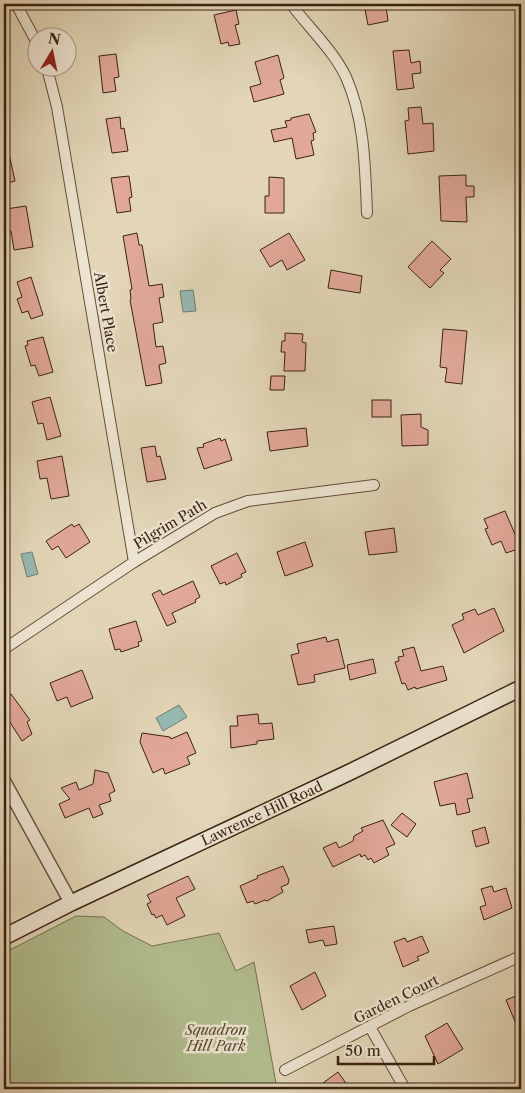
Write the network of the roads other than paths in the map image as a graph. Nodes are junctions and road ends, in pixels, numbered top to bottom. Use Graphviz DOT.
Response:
graph roads {
  1 [pos="16,4"];
  2 [pos="291,4"];
  3 [pos="29,28"];
  4 [pos="50,78"];
  5 [pos="367,213"];
  6 [pos="374,485"];
  7 [pos="134,562"];
  8 [pos="4,649"];
  9 [pos="521,688"];
  10 [pos="4,781"];
  11 [pos="71,903"];
  12 [pos="4,938"];
  13 [pos="521,956"];
  14 [pos="370,1027"];
  15 [pos="285,1070"];
  16 [pos="405,1089"];
  1 -- 3 [label="street"];
  2 -- 5 [label="street"];
  4 -- 7 [label="street, Albert Place"];
  6 -- 7 [label="street, Pilgrim Path"];
  7 -- 8 [label="street, Pilgrim Path"];
  9 -- 11 [label="main road, Lawrence Hill Road"];
  10 -- 11 [label="street"];
  11 -- 12 [label="main road, Lawrence Hill Road"];
  13 -- 14 [label="street, Garden Court"];
  14 -- 15 [label="street, Garden Court"];
  14 -- 16 [label="street"];
}
